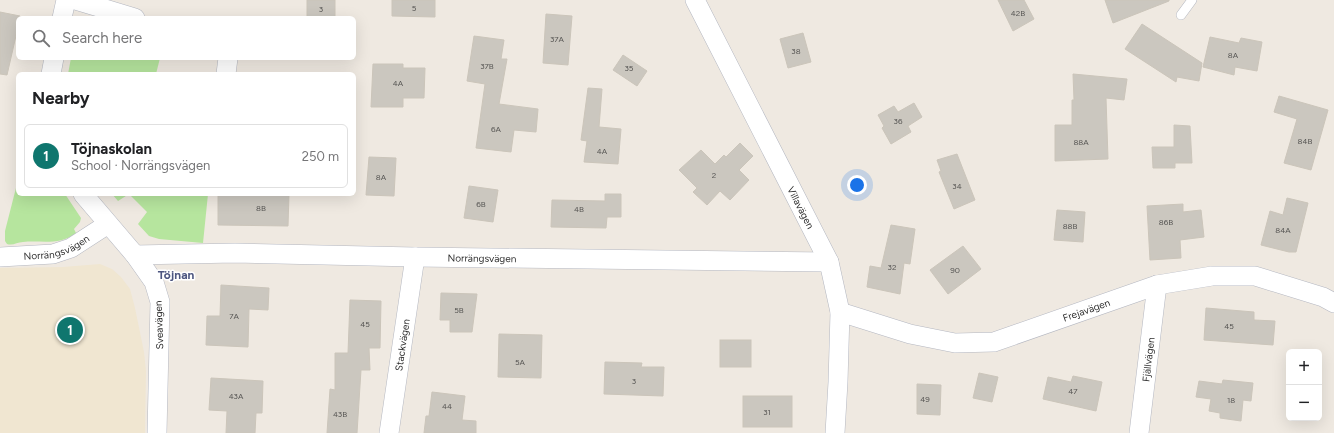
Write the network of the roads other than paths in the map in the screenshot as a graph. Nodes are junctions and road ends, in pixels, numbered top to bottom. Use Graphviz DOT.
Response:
graph roads {
  1 [pos="66,0"];
  2 [pos="75,0"];
  3 [pos="694,0"];
  4 [pos="1192,0"];
  5 [pos="1181,15"];
  6 [pos="62,16"];
  7 [pos="128,16"];
  8 [pos="54,60"];
  9 [pos="228,60"];
  10 [pos="51,72"];
  11 [pos="226,72"];
  12 [pos="85,196"];
  13 [pos="108,224"];
  14 [pos="136,255"];
  15 [pos="0,257"];
  16 [pos="415,257"];
  17 [pos="829,262"];
  18 [pos="1157,285"];
  19 [pos="1334,303"];
  20 [pos="840,312"];
  21 [pos="157,433"];
  22 [pos="389,433"];
  23 [pos="835,433"];
  24 [pos="1139,433"];
  1 -- 6 [label="street"];
  2 -- 7 [label="street"];
  3 -- 17 [label="street, Villavägen"];
  4 -- 5 [label="lane"];
  8 -- 10 [label="street"];
  9 -- 11 [label="street"];
  12 -- 13 [label="street, Sveavägen"];
  13 -- 14 [label="street, Sveavägen"];
  13 -- 15 [label="street, Norrängsvägen"];
  14 -- 16 [label="street, Norrängsvägen"];
  14 -- 21 [label="street, Sveavägen"];
  16 -- 17 [label="street, Norrängsvägen"];
  16 -- 22 [label="street, Stackvägen"];
  17 -- 20 [label="street, Villavägen"];
  18 -- 19 [label="street, Frejavägen"];
  18 -- 20 [label="street, Frejavägen"];
  18 -- 24 [label="street, Fjällvägen"];
  20 -- 23 [label="street, Villavägen"];
}
